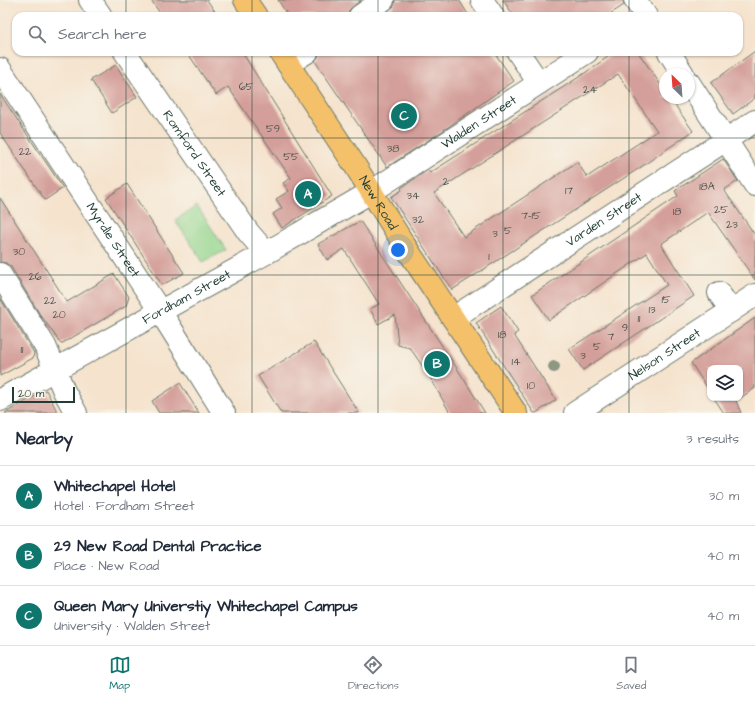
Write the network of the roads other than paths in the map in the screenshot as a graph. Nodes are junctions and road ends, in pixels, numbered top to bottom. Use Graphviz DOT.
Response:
graph roads {
  1 [pos="90,0"];
  2 [pos="245,0"];
  3 [pos="384,0"];
  4 [pos="482,0"];
  5 [pos="98,12"];
  6 [pos="253,12"];
  7 [pos="366,12"];
  8 [pos="490,12"];
  9 [pos="128,56"];
  10 [pos="521,56"];
  11 [pos="580,56"];
  12 [pos="672,56"];
  13 [pos="284,58"];
  14 [pos="679,68"];
  15 [pos="0,69"];
  16 [pos="539,83"];
  17 [pos="695,92"];
  18 [pos="755,121"];
  19 [pos="726,140"];
  20 [pos="755,185"];
  21 [pos="371,192"];
  22 [pos="266,253"];
  23 [pos="0,274"];
  24 [pos="718,293"];
  25 [pos="755,295"];
  26 [pos="160,311"];
  27 [pos="732,311"];
  28 [pos="453,318"];
  29 [pos="55,370"];
  30 [pos="0,400"];
  31 [pos="76,413"];
  32 [pos="224,413"];
  33 [pos="516,413"];
  34 [pos="575,413"];
  1 -- 5 [label="street"];
  2 -- 6 [label="main road"];
  3 -- 7 [label="street"];
  4 -- 8 [label="street"];
  9 -- 22 [label="street, Romford Street"];
  10 -- 16 [label="street"];
  11 -- 16 [label="street, Walden Street"];
  12 -- 14 [label="street"];
  13 -- 21 [label="main road, New Road"];
  15 -- 26 [label="street, Myrdle Street"];
  16 -- 21 [label="street, Walden Street"];
  17 -- 19 [label="street"];
  18 -- 19 [label="street, Varden Street"];
  19 -- 20 [label="street"];
  19 -- 28 [label="street, Varden Street"];
  21 -- 22 [label="street, Fordham Street"];
  21 -- 28 [label="main road, New Road"];
  22 -- 26 [label="street, Fordham Street"];
  23 -- 29 [label="street"];
  24 -- 27 [label="street"];
  25 -- 27 [label="street, Nelson Street"];
  26 -- 29 [label="street, Fordham Street"];
  26 -- 32 [label="street, Myrdle Street"];
  27 -- 34 [label="street, Nelson Street"];
  28 -- 33 [label="main road, New Road"];
  29 -- 30 [label="street, Fordham Street"];
  29 -- 31 [label="street"];
}
